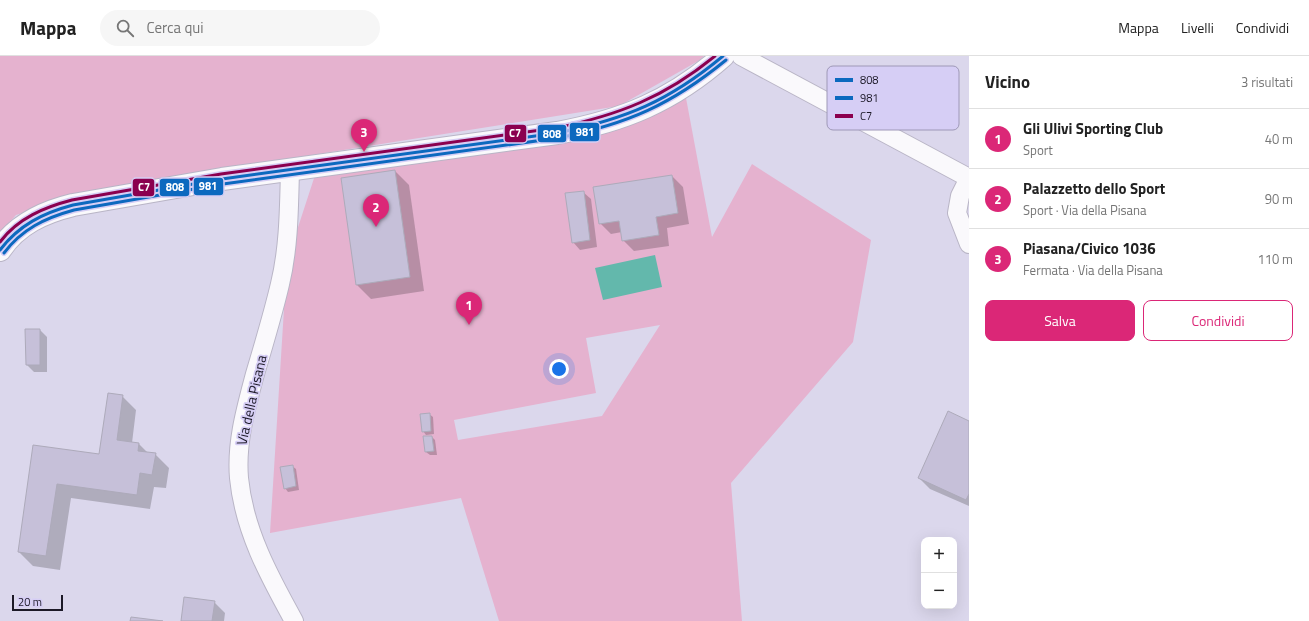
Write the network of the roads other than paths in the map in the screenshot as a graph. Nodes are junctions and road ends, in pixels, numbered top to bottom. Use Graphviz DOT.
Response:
graph roads {
  1 [pos="723,56"];
  2 [pos="741,56"];
  3 [pos="827,102"];
  4 [pos="879,130"];
  5 [pos="290,170"];
  6 [pos="969,244"];
  7 [pos="0,250"];
  8 [pos="294,621"];
  1 -- 5 [label="main road"];
  2 -- 3 [label="street"];
  4 -- 6 [label="street"];
  5 -- 7 [label="main road"];
  5 -- 8 [label="street, Via della Pisana"];
}
